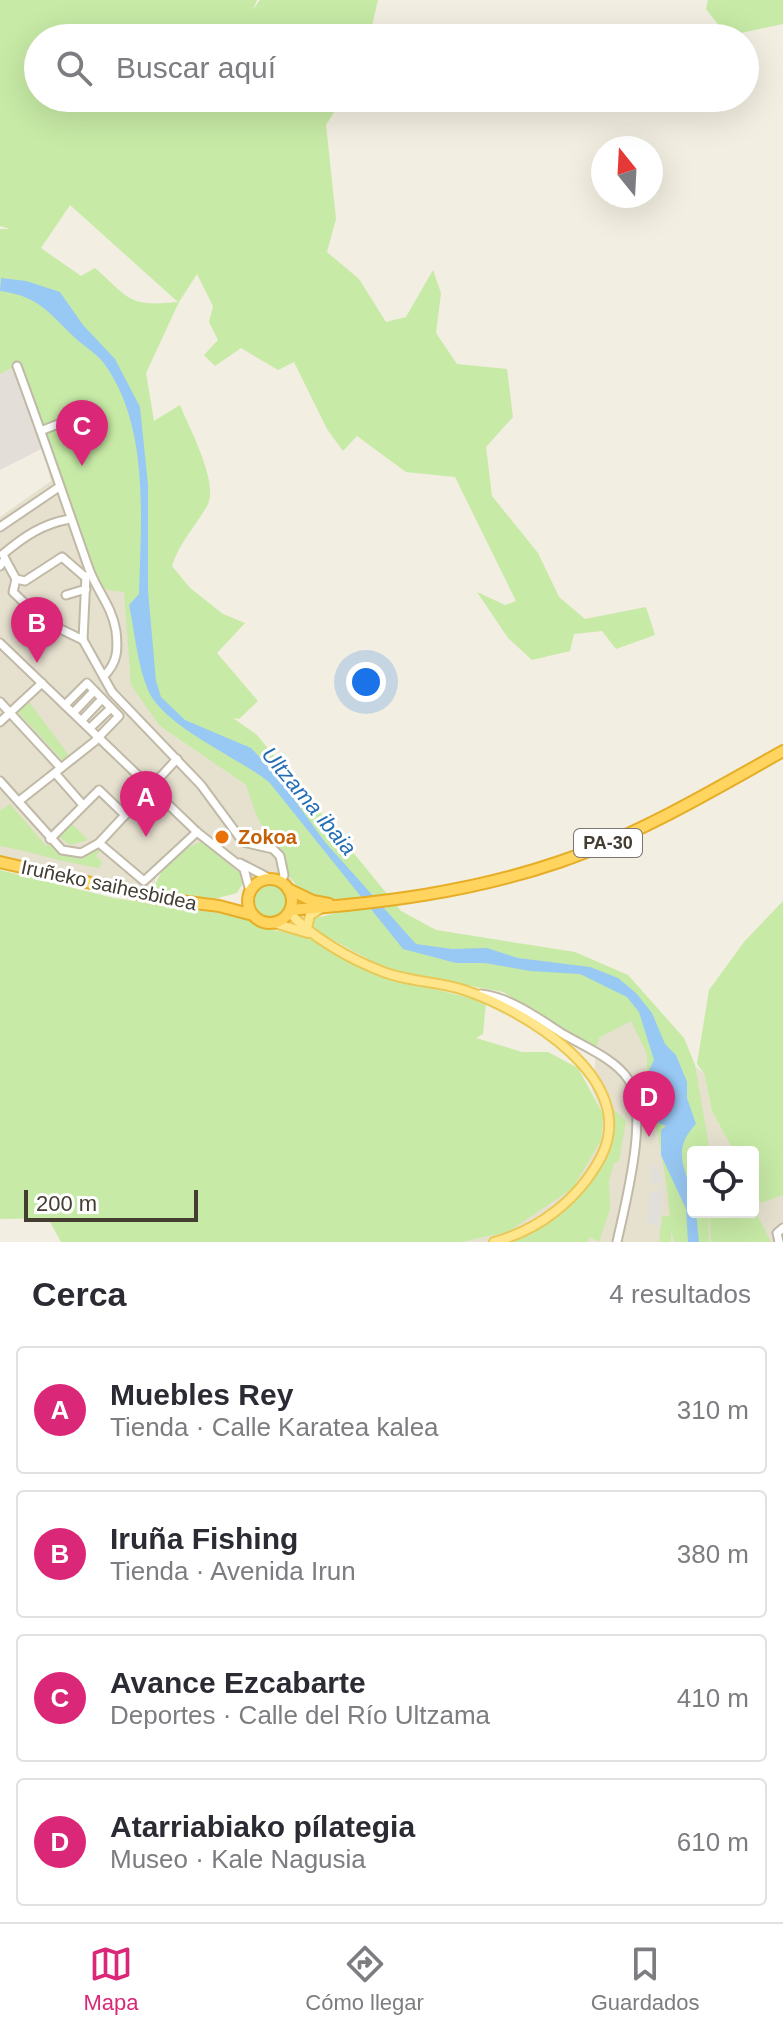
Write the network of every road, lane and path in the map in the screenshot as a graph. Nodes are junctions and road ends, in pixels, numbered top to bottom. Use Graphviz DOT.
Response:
graph roads {
  1 [pos="17,366"];
  2 [pos="91,411"];
  3 [pos="43,430"];
  4 [pos="59,487"];
  5 [pos="70,519"];
  6 [pos="0,527"];
  7 [pos="2,558"];
  8 [pos="87,575"];
  9 [pos="16,579"];
  10 [pos="86,589"];
  11 [pos="66,595"];
  12 [pos="83,640"];
  13 [pos="0,643"];
  14 [pos="104,676"];
  15 [pos="42,683"];
  16 [pos="94,691"];
  17 [pos="102,699"];
  18 [pos="0,702"];
  19 [pos="65,705"];
  20 [pos="111,708"];
  21 [pos="74,712"];
  22 [pos="10,713"];
  23 [pos="82,720"];
  24 [pos="0,722"];
  25 [pos="90,728"];
  26 [pos="99,737"];
  27 [pos="783,751"];
  28 [pos="177,759"];
  29 [pos="57,772"];
  30 [pos="0,781"];
  31 [pos="151,786"];
  32 [pos="19,801"];
  33 [pos="83,805"];
  34 [pos="123,814"];
  35 [pos="197,832"];
  36 [pos="50,839"];
  37 [pos="99,843"];
  38 [pos="234,861"];
  39 [pos="0,862"];
  40 [pos="280,884"];
  41 [pos="249,894"];
  42 [pos="348,905"];
  43 [pos="219,906"];
  44 [pos="320,909"];
  45 [pos="290,911"];
  46 [pos="253,915"];
  47 [pos="274,923"];
  48 [pos="307,928"];
  49 [pos="317,935"];
  50 [pos="474,993"];
  51 [pos="783,1228"];
  52 [pos="494,1242"];
  53 [pos="617,1242"];
  54 [pos="779,1242"];
  1 -- 3 [label="street"];
  2 -- 3 [label="street"];
  3 -- 4 [label="street"];
  4 -- 5 [label="street"];
  4 -- 6 [label="street"];
  5 -- 7 [label="street"];
  5 -- 8 [label="street"];
  7 -- 9 [label="street"];
  8 -- 9 [label="street"];
  8 -- 10 [label="street"];
  8 -- 14 [label="street"];
  9 -- 12 [label="street"];
  10 -- 11 [label="street"];
  10 -- 12 [label="street"];
  12 -- 14 [label="street"];
  13 -- 15 [label="street"];
  14 -- 28 [label="street"];
  15 -- 19 [label="street"];
  15 -- 22 [label="street"];
  16 -- 17 [label="street"];
  16 -- 19 [label="street"];
  16 -- 21 [label="street"];
  17 -- 20 [label="street"];
  17 -- 23 [label="street"];
  18 -- 22 [label="street"];
  19 -- 21 [label="street"];
  20 -- 25 [label="street"];
  20 -- 26 [label="street"];
  21 -- 23 [label="street"];
  22 -- 24 [label="street"];
  22 -- 29 [label="street"];
  23 -- 25 [label="street"];
  25 -- 26 [label="street"];
  26 -- 29 [label="street"];
  26 -- 31 [label="street"];
  27 -- 42 [label="highway, PA-30"];
  28 -- 31 [label="street"];
  28 -- 40 [label="street"];
  29 -- 32 [label="street"];
  29 -- 33 [label="street"];
  30 -- 32 [label="street"];
  31 -- 34 [label="street"];
  31 -- 35 [label="street"];
  32 -- 36 [label="street"];
  33 -- 34 [label="street"];
  33 -- 36 [label="street"];
  34 -- 37 [label="street"];
  35 -- 37 [label="street"];
  35 -- 38 [label="street"];
  36 -- 37 [label="street"];
  38 -- 40 [label="street"];
  38 -- 41 [label="street"];
  39 -- 43 [label="highway, Iruñeko saihesbidea"];
  40 -- 41 [label="highway"];
  40 -- 42 [label="highway, PA-30"];
  40 -- 45 [label="highway"];
  41 -- 43 [label="highway, Iruñeko saihesbidea"];
  41 -- 46 [label="highway"];
  42 -- 44 [label="highway, PA-30"];
  43 -- 46 [label="highway, Iruñeko saihesbidea"];
  44 -- 45 [label="highway, PA-30"];
  44 -- 48 [label="main road"];
  45 -- 47 [label="highway"];
  45 -- 48 [label="main road"];
  46 -- 47 [label="highway"];
  47 -- 49 [label="main road"];
  48 -- 49 [label="main road"];
  49 -- 50 [label="main road"];
  50 -- 52 [label="main road"];
  50 -- 53 [label="street"];
  51 -- 54 [label="street"];
}
